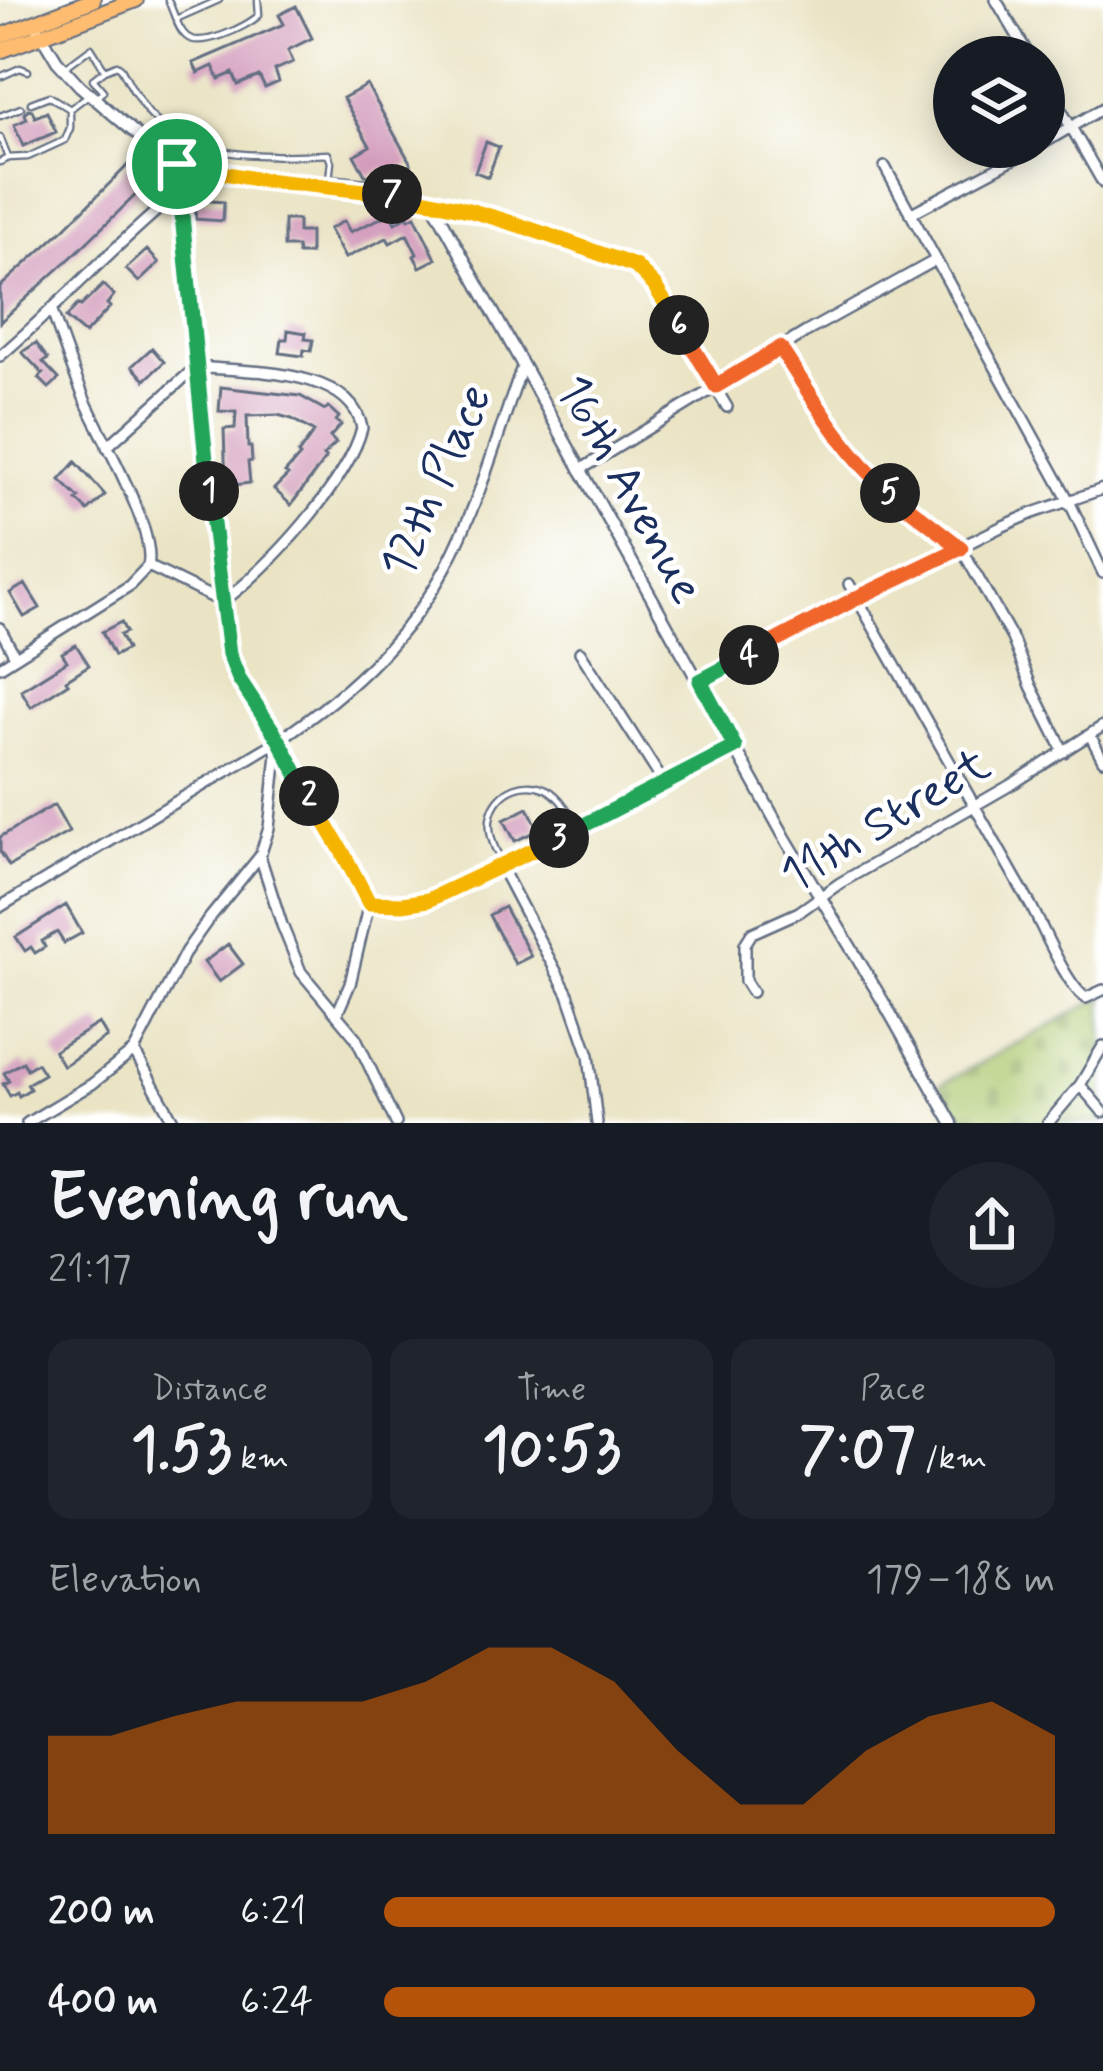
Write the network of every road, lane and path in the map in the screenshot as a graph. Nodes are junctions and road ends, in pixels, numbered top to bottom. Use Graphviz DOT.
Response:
graph roads {
  1 [pos="93,0"];
  2 [pos="136,0"];
  3 [pos="168,0"];
  4 [pos="258,0"];
  5 [pos="996,0"];
  6 [pos="213,1"];
  7 [pos="176,19"];
  8 [pos="38,29"];
  9 [pos="0,36"];
  10 [pos="1017,36"];
  11 [pos="0,51"];
  12 [pos="64,68"];
  13 [pos="105,70"];
  14 [pos="28,71"];
  15 [pos="2,78"];
  16 [pos="92,96"];
  17 [pos="32,103"];
  18 [pos="17,106"];
  19 [pos="1103,108"];
  20 [pos="70,109"];
  21 [pos="1065,115"];
  22 [pos="0,116"];
  23 [pos="1073,128"];
  24 [pos="1065,132"];
  25 [pos="0,137"];
  26 [pos="8,158"];
  27 [pos="0,162"];
  28 [pos="177,164"];
  29 [pos="885,167"];
  30 [pos="997,168"];
  31 [pos="328,183"];
  32 [pos="1103,183"];
  33 [pos="413,187"];
  34 [pos="180,191"];
  35 [pos="431,200"];
  36 [pos="910,214"];
  37 [pos="934,261"];
  38 [pos="52,311"];
  39 [pos="780,348"];
  40 [pos="0,356"];
  41 [pos="196,367"];
  42 [pos="522,367"];
  43 [pos="716,386"];
  44 [pos="728,407"];
  45 [pos="107,447"];
  46 [pos="580,470"];
  47 [pos="1103,489"];
  48 [pos="1069,501"];
  49 [pos="961,548"];
  50 [pos="148,566"];
  51 [pos="1103,573"];
  52 [pos="849,584"];
  53 [pos="857,598"];
  54 [pos="222,602"];
  55 [pos="0,628"];
  56 [pos="580,652"];
  57 [pos="15,656"];
  58 [pos="0,667"];
  59 [pos="700,681"];
  60 [pos="1103,726"];
  61 [pos="1090,735"];
  62 [pos="279,740"];
  63 [pos="735,747"];
  64 [pos="1064,752"];
  65 [pos="1103,760"];
  66 [pos="665,785"];
  67 [pos="975,806"];
  68 [pos="579,828"];
  69 [pos="260,856"];
  70 [pos="502,866"];
  71 [pos="821,897"];
  72 [pos="369,903"];
  73 [pos="0,908"];
  74 [pos="1103,990"];
  75 [pos="752,992"];
  76 [pos="337,1014"];
  77 [pos="1103,1046"];
  78 [pos="134,1051"];
  79 [pos="1079,1084"];
  80 [pos="1103,1112"];
  81 [pos="27,1123"];
  82 [pos="174,1123"];
  83 [pos="396,1123"];
  84 [pos="597,1123"];
  85 [pos="952,1123"];
  86 [pos="1048,1123"];
  1 -- 8 [label="main road"];
  2 -- 8 [label="main road"];
  3 -- 7 [label="lane"];
  4 -- 7 [label="lane"];
  5 -- 10 [label="street"];
  6 -- 7 [label="lane"];
  8 -- 9 [label="main road"];
  8 -- 11 [label="main road"];
  8 -- 12 [label="street"];
  12 -- 13 [label="lane"];
  12 -- 16 [label="street"];
  13 -- 16 [label="lane"];
  13 -- 31 [label="lane"];
  14 -- 15 [label="lane"];
  16 -- 20 [label="lane"];
  16 -- 28 [label="street"];
  17 -- 20 [label="lane"];
  18 -- 22 [label="lane"];
  19 -- 23 [label="street"];
  20 -- 26 [label="lane"];
  21 -- 23 [label="street"];
  23 -- 24 [label="street"];
  23 -- 32 [label="street"];
  25 -- 26 [label="lane"];
  26 -- 27 [label="lane"];
  28 -- 31 [label="street"];
  28 -- 34 [label="street"];
  29 -- 36 [label="street"];
  30 -- 36 [label="street"];
  31 -- 33 [label="lane"];
  31 -- 35 [label="street"];
  34 -- 38 [label="street"];
  34 -- 41 [label="street"];
  35 -- 42 [label="street, 16th Avenue"];
  35 -- 43 [label="street"];
  36 -- 37 [label="street"];
  37 -- 39 [label="street"];
  37 -- 48 [label="street"];
  38 -- 40 [label="street"];
  38 -- 45 [label="street"];
  39 -- 43 [label="street"];
  39 -- 49 [label="street"];
  41 -- 45 [label="street"];
  41 -- 54 [label="street"];
  41 -- 54 [label="street"];
  42 -- 46 [label="street, 16th Avenue"];
  42 -- 62 [label="street, 12th Place"];
  43 -- 44 [label="street"];
  43 -- 46 [label="street"];
  45 -- 50 [label="street"];
  46 -- 59 [label="street, 16th Avenue"];
  47 -- 48 [label="street"];
  48 -- 49 [label="street"];
  48 -- 51 [label="street"];
  49 -- 53 [label="street"];
  49 -- 64 [label="street"];
  50 -- 54 [label="street"];
  50 -- 57 [label="street"];
  52 -- 53 [label="street"];
  53 -- 59 [label="street"];
  53 -- 67 [label="street"];
  54 -- 62 [label="street"];
  55 -- 57 [label="street"];
  56 -- 66 [label="street"];
  57 -- 58 [label="street"];
  59 -- 63 [label="street, 16th Avenue"];
  60 -- 61 [label="street, 11th Street"];
  61 -- 64 [label="street, 11th Street"];
  61 -- 65 [label="street"];
  62 -- 69 [label="street"];
  62 -- 72 [label="street"];
  62 -- 73 [label="street, 12th Place"];
  63 -- 66 [label="street"];
  63 -- 71 [label="street, 16th Avenue"];
  64 -- 67 [label="street, 11th Street"];
  66 -- 68 [label="street"];
  67 -- 71 [label="street, 11th Street"];
  67 -- 74 [label="street"];
  68 -- 70 [label="street"];
  68 -- 70 [label="lane"];
  69 -- 76 [label="street"];
  69 -- 78 [label="street"];
  70 -- 72 [label="street"];
  70 -- 84 [label="street"];
  71 -- 75 [label="street, 11th Street"];
  71 -- 85 [label="street, 16th Avenue"];
  72 -- 76 [label="street"];
  76 -- 83 [label="street"];
  77 -- 79 [label="street"];
  78 -- 81 [label="street"];
  78 -- 82 [label="street"];
  79 -- 80 [label="street"];
  79 -- 86 [label="street"];
}
